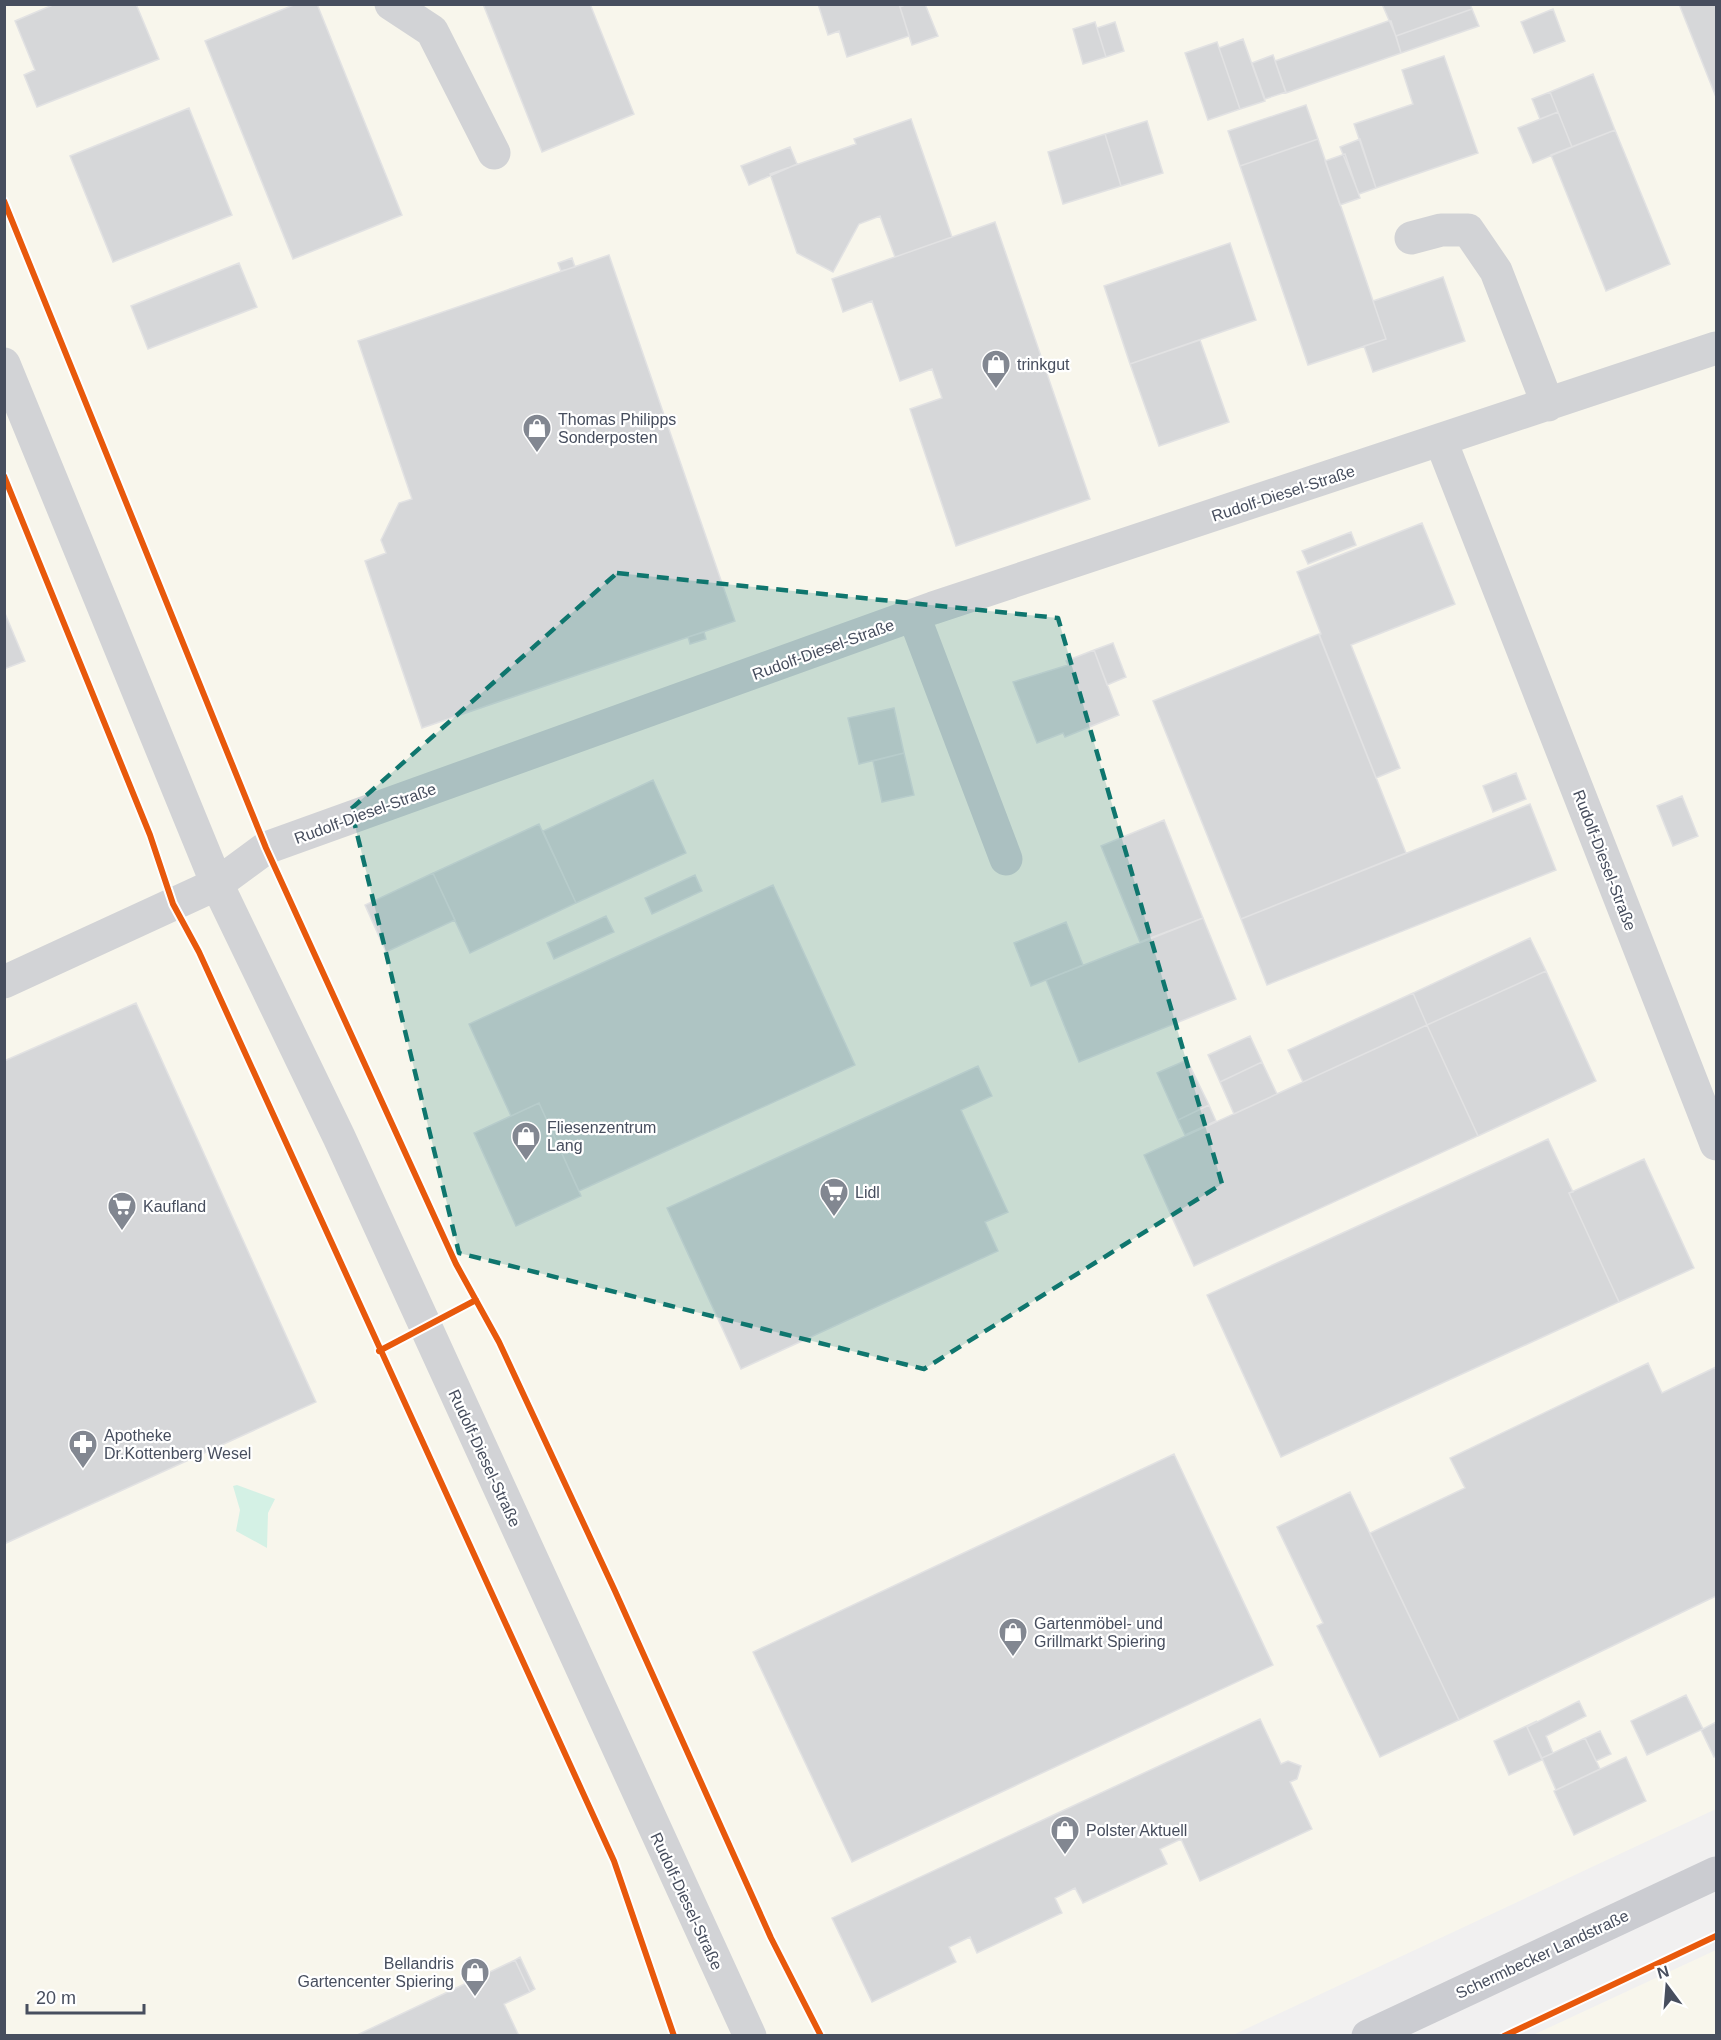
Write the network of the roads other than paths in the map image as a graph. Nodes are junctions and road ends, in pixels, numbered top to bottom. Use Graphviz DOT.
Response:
graph roads {
  1 [pos="391,4"];
  2 [pos="494,153"];
  3 [pos="1411,238"];
  4 [pos="1716,348"];
  5 [pos="4,364"];
  6 [pos="1548,405"];
  7 [pos="1441,441"];
  8 [pos="914,616"];
  9 [pos="1006,859"];
  10 [pos="217,884"];
  11 [pos="4,982"];
  12 [pos="1716,1144"];
  13 [pos="1716,1873"];
  14 [pos="750,2036"];
  15 [pos="1368,2036"];
  1 -- 2 [label="street"];
  3 -- 6 [label="street"];
  4 -- 6 [label="street, Rudolf-Diesel-Straße"];
  5 -- 10 [label="street, Rudolf-Diesel-Straße"];
  6 -- 7 [label="street, Rudolf-Diesel-Straße"];
  7 -- 8 [label="street, Rudolf-Diesel-Straße"];
  7 -- 12 [label="street, Rudolf-Diesel-Straße"];
  8 -- 9 [label="street"];
  8 -- 10 [label="street, Rudolf-Diesel-Straße"];
  10 -- 11 [label="street, Rudolf-Diesel-Straße"];
  10 -- 14 [label="street, Rudolf-Diesel-Straße"];
  13 -- 15 [label="main road, Schermbecker Landstraße"];
}
